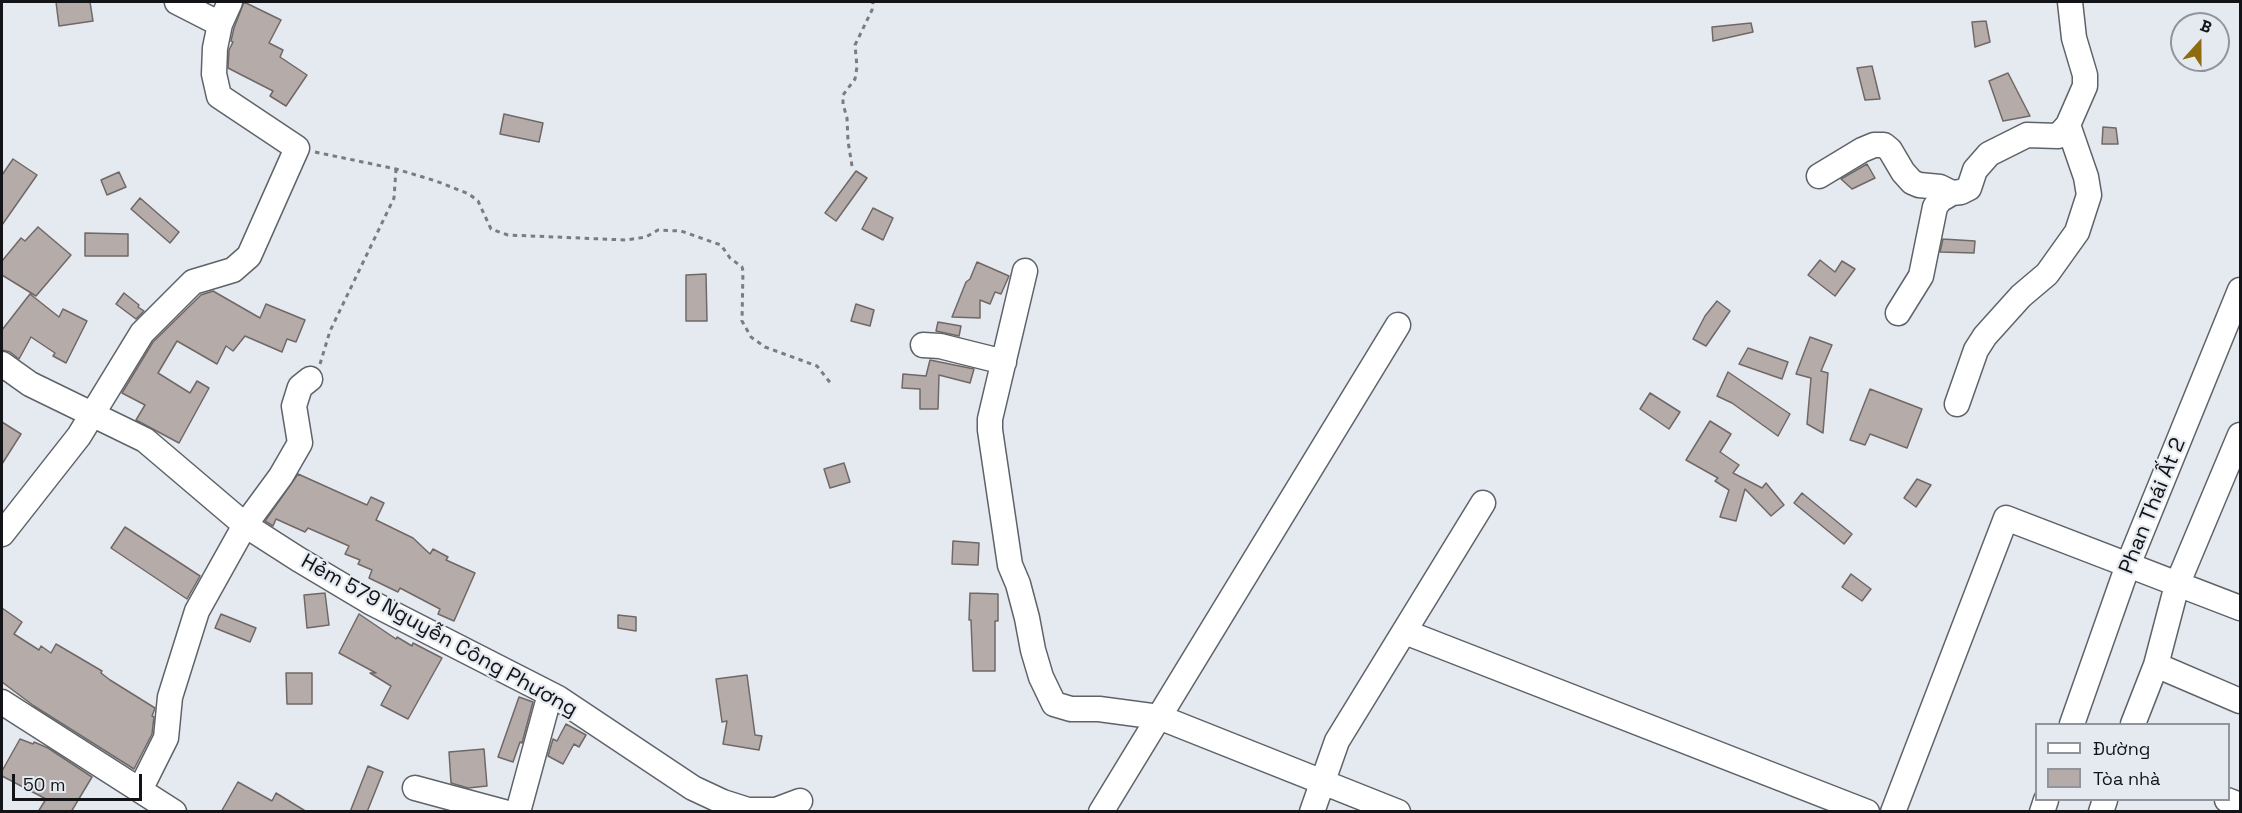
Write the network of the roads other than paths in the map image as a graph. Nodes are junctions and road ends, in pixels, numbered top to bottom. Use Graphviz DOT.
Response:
graph roads {
  1 [pos="177,2"];
  2 [pos="230,2"];
  3 [pos="2070,4"];
  4 [pos="220,24"];
  5 [pos="2068,125"];
  6 [pos="1819,176"];
  7 [pos="1952,193"];
  8 [pos="1025,271"];
  9 [pos="2241,290"];
  10 [pos="1898,313"];
  11 [pos="1398,325"];
  12 [pos="923,345"];
  13 [pos="1004,362"];
  14 [pos="3,366"];
  15 [pos="310,379"];
  16 [pos="1957,404"];
  17 [pos="91,413"];
  18 [pos="2241,435"];
  19 [pos="1483,503"];
  20 [pos="245,525"];
  21 [pos="2,534"];
  22 [pos="2128,565"];
  23 [pos="2177,585"];
  24 [pos="2241,608"];
  25 [pos="1405,632"];
  26 [pos="2156,665"];
  27 [pos="550,694"];
  28 [pos="2241,701"];
  29 [pos="2,702"];
  30 [pos="1158,717"];
  31 [pos="2072,723"];
  32 [pos="2133,723"];
  33 [pos="1324,783"];
  34 [pos="415,788"];
  35 [pos="140,790"];
  36 [pos="800,801"];
  37 [pos="174,812"];
  38 [pos="504,812"];
  39 [pos="518,812"];
  40 [pos="1101,812"];
  41 [pos="1312,812"];
  42 [pos="1398,812"];
  43 [pos="1867,812"];
  44 [pos="1893,812"];
  1 -- 4 [label="street"];
  2 -- 4 [label="street"];
  3 -- 5 [label="street"];
  4 -- 17 [label="street"];
  5 -- 7 [label="street"];
  5 -- 16 [label="street"];
  6 -- 7 [label="street"];
  7 -- 10 [label="street"];
  8 -- 13 [label="street"];
  9 -- 22 [label="street, Phan Thái Ất 2"];
  11 -- 30 [label="street"];
  12 -- 13 [label="street"];
  13 -- 30 [label="street"];
  14 -- 17 [label="street, Hẻm 579 Nguyễn Công Phương"];
  15 -- 20 [label="street"];
  17 -- 20 [label="street, Hẻm 579 Nguyễn Công Phương"];
  17 -- 21 [label="street"];
  18 -- 23 [label="street"];
  19 -- 25 [label="street"];
  20 -- 27 [label="street, Hẻm 579 Nguyễn Công Phương"];
  20 -- 35 [label="street"];
  22 -- 23 [label="street"];
  22 -- 31 [label="street, Phan Thái Ất 2"];
  22 -- 44 [label="street"];
  23 -- 24 [label="street"];
  23 -- 26 [label="street"];
  25 -- 33 [label="street"];
  25 -- 43 [label="street"];
  26 -- 28 [label="street"];
  26 -- 32 [label="street"];
  27 -- 36 [label="street, Hẻm 579 Nguyễn Công Phương"];
  27 -- 39 [label="street"];
  29 -- 35 [label="street"];
  30 -- 33 [label="street"];
  30 -- 40 [label="street"];
  33 -- 41 [label="street"];
  33 -- 42 [label="street"];
  34 -- 38 [label="street"];
  35 -- 37 [label="street"];
}
